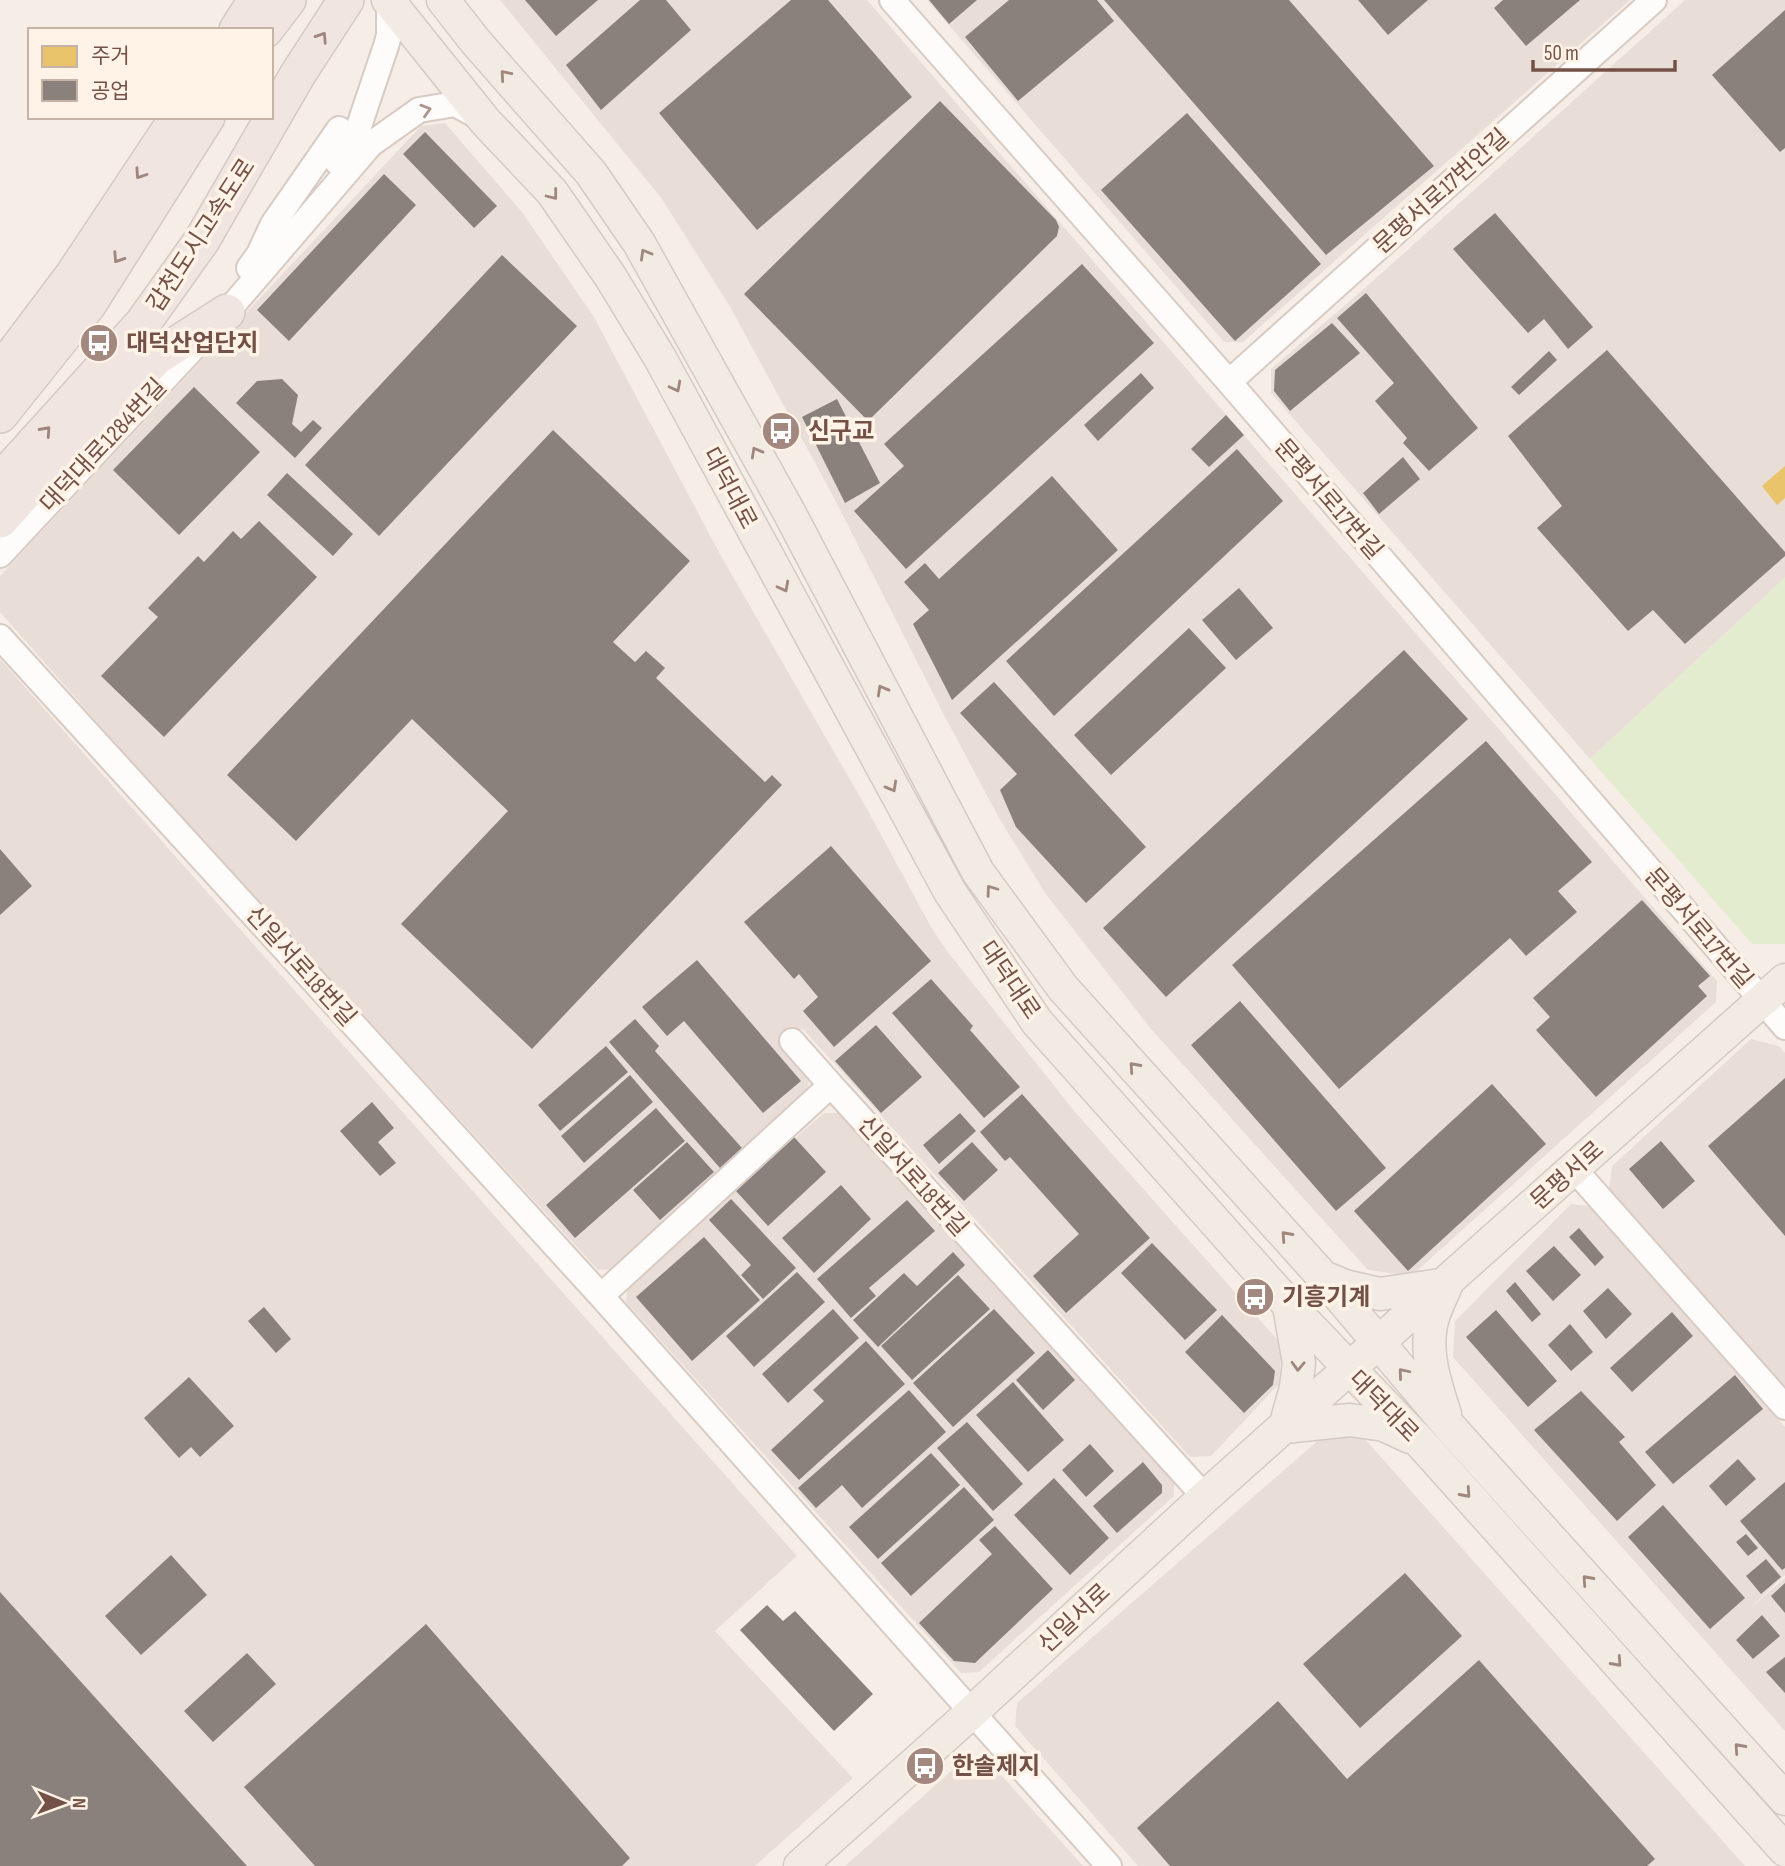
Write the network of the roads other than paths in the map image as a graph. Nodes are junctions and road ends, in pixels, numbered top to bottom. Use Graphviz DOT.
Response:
graph roads {
  1 [pos="256,0"];
  2 [pos="288,0"];
  3 [pos="346,0"];
  4 [pos="443,0"];
  5 [pos="455,0"];
  6 [pos="892,0"];
  7 [pos="1654,0"];
  8 [pos="389,1"];
  9 [pos="238,28"];
  10 [pos="267,28"];
  11 [pos="476,42"];
  12 [pos="273,117"];
  13 [pos="177,119"];
  14 [pos="206,119"];
  15 [pos="272,119"];
  16 [pos="485,121"];
  17 [pos="228,312"];
  18 [pos="0,372"];
  19 [pos="1229,382"];
  20 [pos="0,415"];
  21 [pos="0,481"];
  22 [pos="0,520"];
  23 [pos="0,555"];
  24 [pos="0,637"];
  25 [pos="1785,980"];
  26 [pos="1762,1001"];
  27 [pos="1785,1027"];
  28 [pos="792,1041"];
  29 [pos="831,1086"];
  30 [pos="1574,1169"];
  31 [pos="1323,1277"];
  32 [pos="1447,1284"];
  33 [pos="601,1296"];
  34 [pos="1289,1305"];
  35 [pos="1378,1343"];
  36 [pos="1349,1370"];
  37 [pos="1785,1407"];
  38 [pos="1449,1426"];
  39 [pos="1285,1427"];
  40 [pos="1420,1442"];
  41 [pos="1205,1497"];
  42 [pos="971,1713"];
  43 [pos="1785,1799"];
  44 [pos="1785,1850"];
  45 [pos="800,1866"];
  46 [pos="1109,1866"];
  1 -- 9 [label="highway"];
  2 -- 10 [label="highway"];
  12 -- 3 [label="highway, 갑천도시고속도로, one-way"];
  4 -- 11 [label="main road, 대덕대로"];
  5 -- 11 [label="street"];
  6 -- 19 [label="street, 문평서로17번길"];
  7 -- 19 [label="street, 문평서로17번안길"];
  8 -- 16 [label="main road, 대덕대로"];
  8 -- 17 [label="street"];
  31 -- 11 [label="main road, 대덕대로, one-way"];
  13 -- 18 [label="highway, one-way"];
  14 -- 20 [label="highway, one-way"];
  21 -- 15 [label="highway, 갑천도시고속도로, one-way"];
  17 -- 16 [label="street, 대덕대로1284번길, one-way"];
  16 -- 34 [label="main road, 대덕대로, one-way"];
  17 -- 22 [label="highway"];
  17 -- 23 [label="street, 대덕대로1284번길"];
  19 -- 26 [label="street, 문평서로17번길"];
  24 -- 33 [label="street, 신일서로18번길"];
  25 -- 26 [label="main road, 문평서로"];
  26 -- 27 [label="street, 문평서로17번길"];
  26 -- 30 [label="main road, 문평서로"];
  28 -- 29 [label="street, 신일서로18번길"];
  29 -- 33 [label="street"];
  29 -- 41 [label="street, 신일서로18번길"];
  30 -- 32 [label="main road, 문평서로"];
  30 -- 37 [label="street"];
  31 -- 32 [label="main road"];
  31 -- 35 [label="main road, 대덕대로"];
  32 -- 35 [label="main road, 문평서로"];
  32 -- 38 [label="main road"];
  33 -- 42 [label="street, 신일서로18번길"];
  34 -- 36 [label="main road, 대덕대로"];
  34 -- 39 [label="main road, one-way"];
  35 -- 36 [label="main road, 문평서로"];
  38 -- 35 [label="main road, 대덕대로, one-way"];
  36 -- 39 [label="main road, 신일서로"];
  36 -- 40 [label="main road, 대덕대로"];
  43 -- 38 [label="main road, 대덕대로, one-way"];
  39 -- 40 [label="main road"];
  39 -- 41 [label="main road, 신일서로"];
  40 -- 44 [label="main road, 대덕대로, one-way"];
  41 -- 42 [label="main road, 신일서로"];
  42 -- 45 [label="main road, 신일서로"];
  42 -- 46 [label="street, 신일서로18번길"];
}
